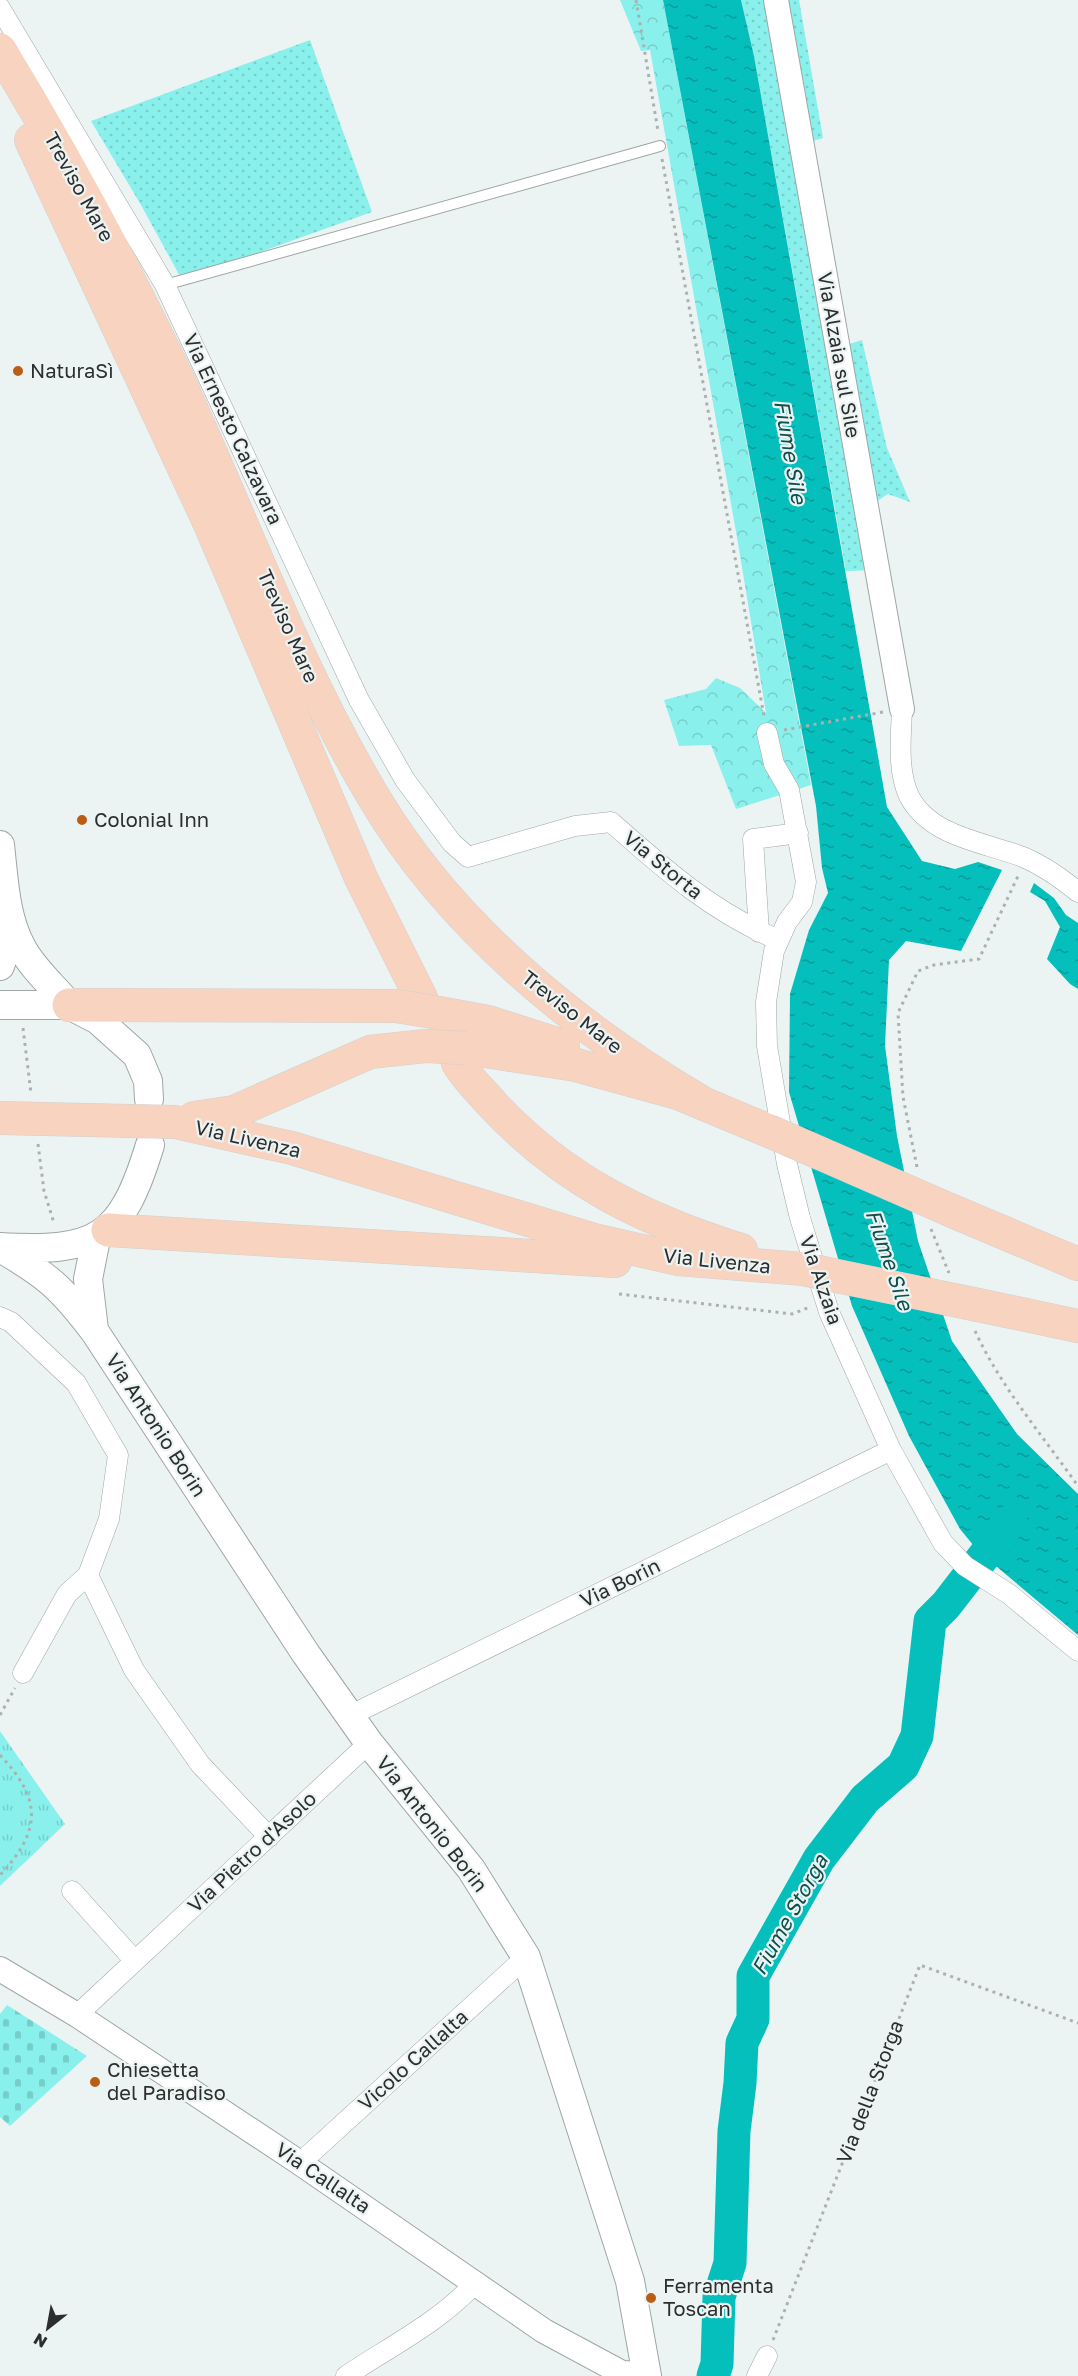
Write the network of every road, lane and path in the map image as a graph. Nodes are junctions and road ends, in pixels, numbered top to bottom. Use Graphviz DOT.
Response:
graph roads {
  1 [pos="636,0"];
  2 [pos="776,0"];
  3 [pos="0,9"];
  4 [pos="0,51"];
  5 [pos="0,90"];
  6 [pos="660,146"];
  7 [pos="165,285"];
  8 [pos="897,710"];
  9 [pos="775,732"];
  10 [pos="798,833"];
  11 [pos="0,845"];
  12 [pos="459,852"];
  13 [pos="1026,858"];
  14 [pos="1078,892"];
  15 [pos="6,898"];
  16 [pos="759,932"];
  17 [pos="779,940"];
  18 [pos="0,966"];
  19 [pos="0,1005"];
  20 [pos="69,1005"];
  21 [pos="419,1006"];
  22 [pos="462,1056"];
  23 [pos="667,1082"];
  24 [pos="149,1100"];
  25 [pos="701,1102"];
  26 [pos="0,1118"];
  27 [pos="175,1122"];
  28 [pos="150,1145"];
  29 [pos="920,1178"];
  30 [pos="929,1219"];
  31 [pos="102,1234"];
  32 [pos="0,1248"];
  33 [pos="678,1259"];
  34 [pos="1078,1264"];
  35 [pos="803,1269"];
  36 [pos="952,1280"];
  37 [pos="620,1294"];
  38 [pos="826,1302"];
  39 [pos="0,1317"];
  40 [pos="971,1321"];
  41 [pos="1078,1326"];
  42 [pos="95,1332"];
  43 [pos="891,1450"];
  44 [pos="1078,1486"];
  45 [pos="88,1575"];
  46 [pos="1078,1652"];
  47 [pos="23,1673"];
  48 [pos="0,1715"];
  49 [pos="349,1716"];
  50 [pos="369,1743"];
  51 [pos="0,1755"];
  52 [pos="269,1837"];
  53 [pos="0,1875"];
  54 [pos="72,1891"];
  55 [pos="526,1957"];
  56 [pos="135,1961"];
  57 [pos="0,1969"];
  58 [pos="77,2015"];
  59 [pos="1078,2023"];
  60 [pos="300,2163"];
  61 [pos="475,2283"];
  62 [pos="767,2356"];
  63 [pos="647,2375"];
  64 [pos="347,2376"];
  65 [pos="757,2376"];
  1 -- 6 [label="path"];
  2 -- 8 [label="street, Via Alzaia sul Sile"];
  3 -- 7 [label="street, Via Ernesto Calzavara"];
  4 -- 23 [label="highway, Treviso Mare"];
  5 -- 21 [label="highway, Treviso Mare"];
  6 -- 7 [label="lane"];
  6 -- 9 [label="path"];
  7 -- 12 [label="street, Via Ernesto Calzavara"];
  8 -- 9 [label="path"];
  8 -- 13 [label="street"];
  9 -- 10 [label="street, Via Alzaia"];
  10 -- 16 [label="street"];
  10 -- 17 [label="street, Via Alzaia"];
  11 -- 15 [label="main road"];
  12 -- 16 [label="street, Via Storta"];
  13 -- 14 [label="street"];
  13 -- 29 [label="path"];
  15 -- 18 [label="main road"];
  15 -- 20 [label="main road"];
  16 -- 17 [label="street, Via Storta"];
  17 -- 38 [label="street, Via Alzaia"];
  19 -- 20 [label="main road"];
  20 -- 21 [label="highway"];
  20 -- 24 [label="main road"];
  21 -- 23 [label="highway"];
  22 -- 25 [label="highway, Via Livenza"];
  22 -- 27 [label="highway, Via Livenza, bridge"];
  22 -- 35 [label="highway"];
  23 -- 25 [label="highway, Treviso Mare"];
  25 -- 34 [label="highway, Via Livenza, bridge"];
  26 -- 27 [label="highway, bridge"];
  27 -- 33 [label="highway, Via Livenza"];
  28 -- 31 [label="main road"];
  30 -- 36 [label="path"];
  31 -- 32 [label="main road"];
  31 -- 33 [label="highway"];
  31 -- 42 [label="main road, Via Antonio Borin"];
  32 -- 42 [label="main road, Via Antonio Borin"];
  33 -- 35 [label="highway, Via Livenza"];
  35 -- 41 [label="highway, Via Livenza, bridge"];
  37 -- 38 [label="path"];
  38 -- 43 [label="street, Via Alzaia"];
  39 -- 45 [label="street"];
  40 -- 44 [label="path"];
  42 -- 49 [label="main road, Via Antonio Borin"];
  43 -- 46 [label="street, Via Alzaia"];
  43 -- 49 [label="street, Via Borin"];
  45 -- 47 [label="street"];
  45 -- 52 [label="street"];
  47 -- 48 [label="path"];
  49 -- 50 [label="main road, Via Antonio Borin"];
  50 -- 52 [label="street, Via Pietro d'Asolo"];
  50 -- 55 [label="main road, Via Antonio Borin"];
  51 -- 53 [label="path"];
  52 -- 56 [label="street, Via Pietro d'Asolo"];
  54 -- 56 [label="street"];
  55 -- 60 [label="street, Vicolo Callalta"];
  55 -- 63 [label="main road, Via Antonio Borin"];
  56 -- 58 [label="street, Via Pietro d'Asolo"];
  57 -- 58 [label="street, Via Callalta"];
  58 -- 60 [label="street, Via Callalta"];
  59 -- 62 [label="path, Via della Storga"];
  60 -- 61 [label="street, Via Callalta"];
  61 -- 63 [label="street, Via Callalta"];
  61 -- 64 [label="street"];
  62 -- 65 [label="street"];
}
